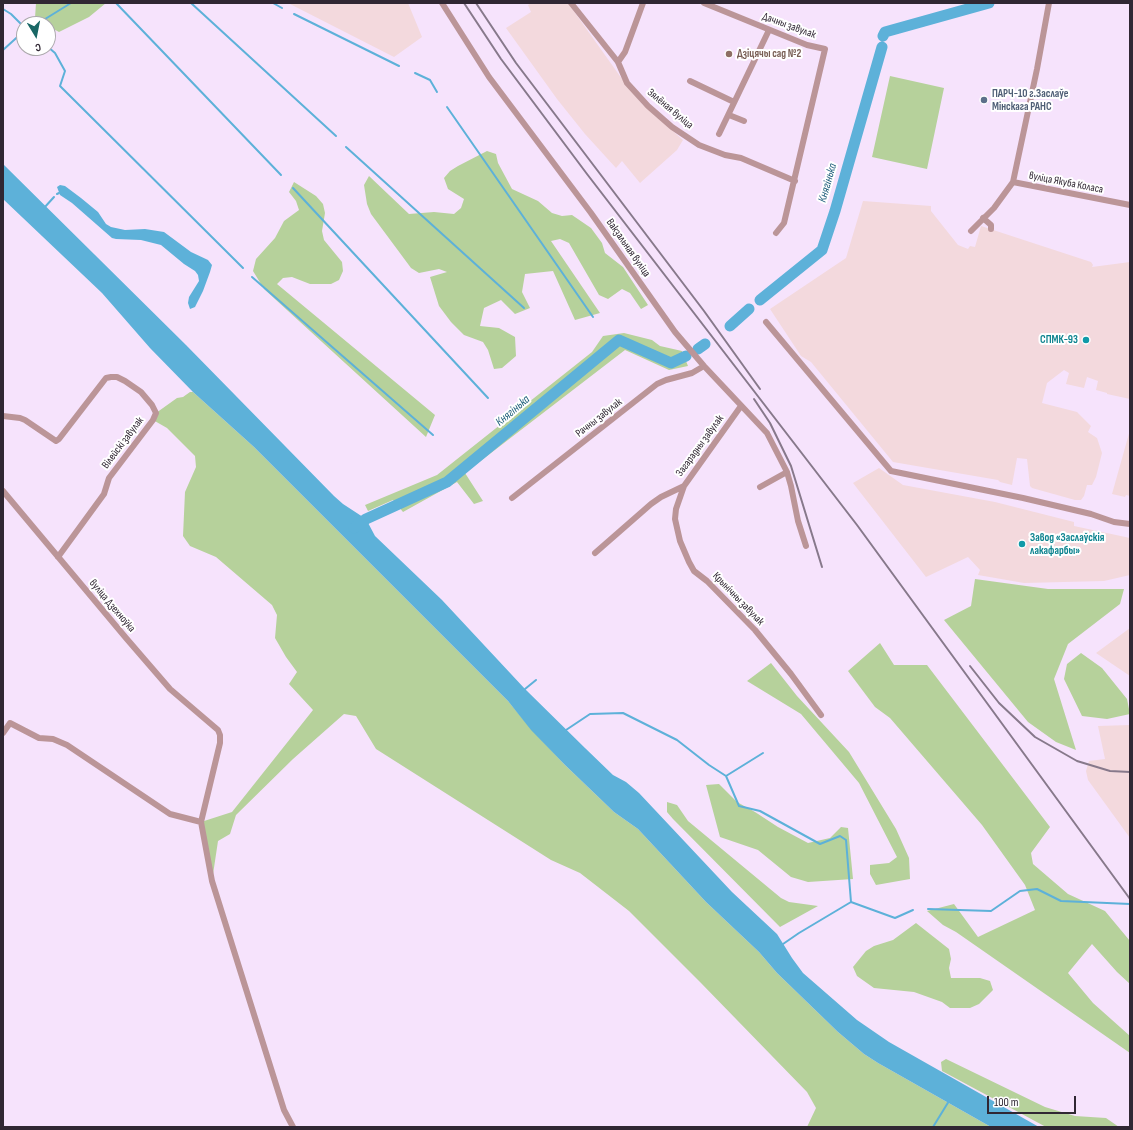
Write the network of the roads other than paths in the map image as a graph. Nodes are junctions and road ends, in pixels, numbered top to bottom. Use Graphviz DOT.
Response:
graph roads {
  1 [pos="442,3"];
  2 [pos="571,3"];
  3 [pos="643,3"];
  4 [pos="704,3"];
  5 [pos="1049,3"];
  6 [pos="769,30"];
  7 [pos="618,62"];
  8 [pos="690,81"];
  9 [pos="734,102"];
  10 [pos="728,115"];
  11 [pos="744,121"];
  12 [pos="719,134"];
  13 [pos="795,181"];
  14 [pos="1013,182"];
  15 [pos="1130,205"];
  16 [pos="983,218"];
  17 [pos="991,229"];
  18 [pos="971,231"];
  19 [pos="776,233"];
  20 [pos="766,322"];
  21 [pos="704,366"];
  22 [pos="741,406"];
  23 [pos="3,416"];
  24 [pos="787,472"];
  25 [pos="684,486"];
  26 [pos="760,488"];
  27 [pos="5,493"];
  28 [pos="512,498"];
  29 [pos="3,501"];
  30 [pos="1130,524"];
  31 [pos="806,546"];
  32 [pos="595,553"];
  33 [pos="58,557"];
  34 [pos="821,715"];
  35 [pos="3,733"];
  36 [pos="201,822"];
  37 [pos="293,1127"];
  1 -- 21 [label="street, Вакзальная вуліца"];
  2 -- 7 [label="street, Зялёная вуліца"];
  3 -- 7 [label="street"];
  4 -- 6 [label="street, Дачны завулак"];
  5 -- 14 [label="street, вуліца Якуба Коласа"];
  6 -- 9 [label="street"];
  6 -- 13 [label="street, Дачны завулак"];
  7 -- 13 [label="street, Зялёная вуліца"];
  8 -- 9 [label="street"];
  9 -- 10 [label="street"];
  10 -- 11 [label="street"];
  10 -- 12 [label="street"];
  13 -- 19 [label="street"];
  14 -- 15 [label="street, вуліца Якуба Коласа"];
  14 -- 16 [label="street"];
  16 -- 17 [label="street"];
  16 -- 18 [label="street"];
  20 -- 30 [label="street"];
  21 -- 22 [label="street, Вакзальная вуліца"];
  21 -- 28 [label="street, Рачны завулак"];
  22 -- 24 [label="street, Вакзальная вуліца"];
  22 -- 25 [label="street, Загарадны завулак"];
  23 -- 33 [label="street, Вілейскі завулак"];
  24 -- 26 [label="street"];
  24 -- 31 [label="street, Вакзальная вуліца"];
  25 -- 32 [label="street, Загарадны завулак"];
  25 -- 34 [label="street, Крынічны завулак"];
  27 -- 29 [label="street"];
  27 -- 33 [label="street, вуліца Дзехноўка"];
  33 -- 36 [label="street, вуліца Дзехноўка"];
  35 -- 36 [label="street"];
  36 -- 37 [label="street"];
}
